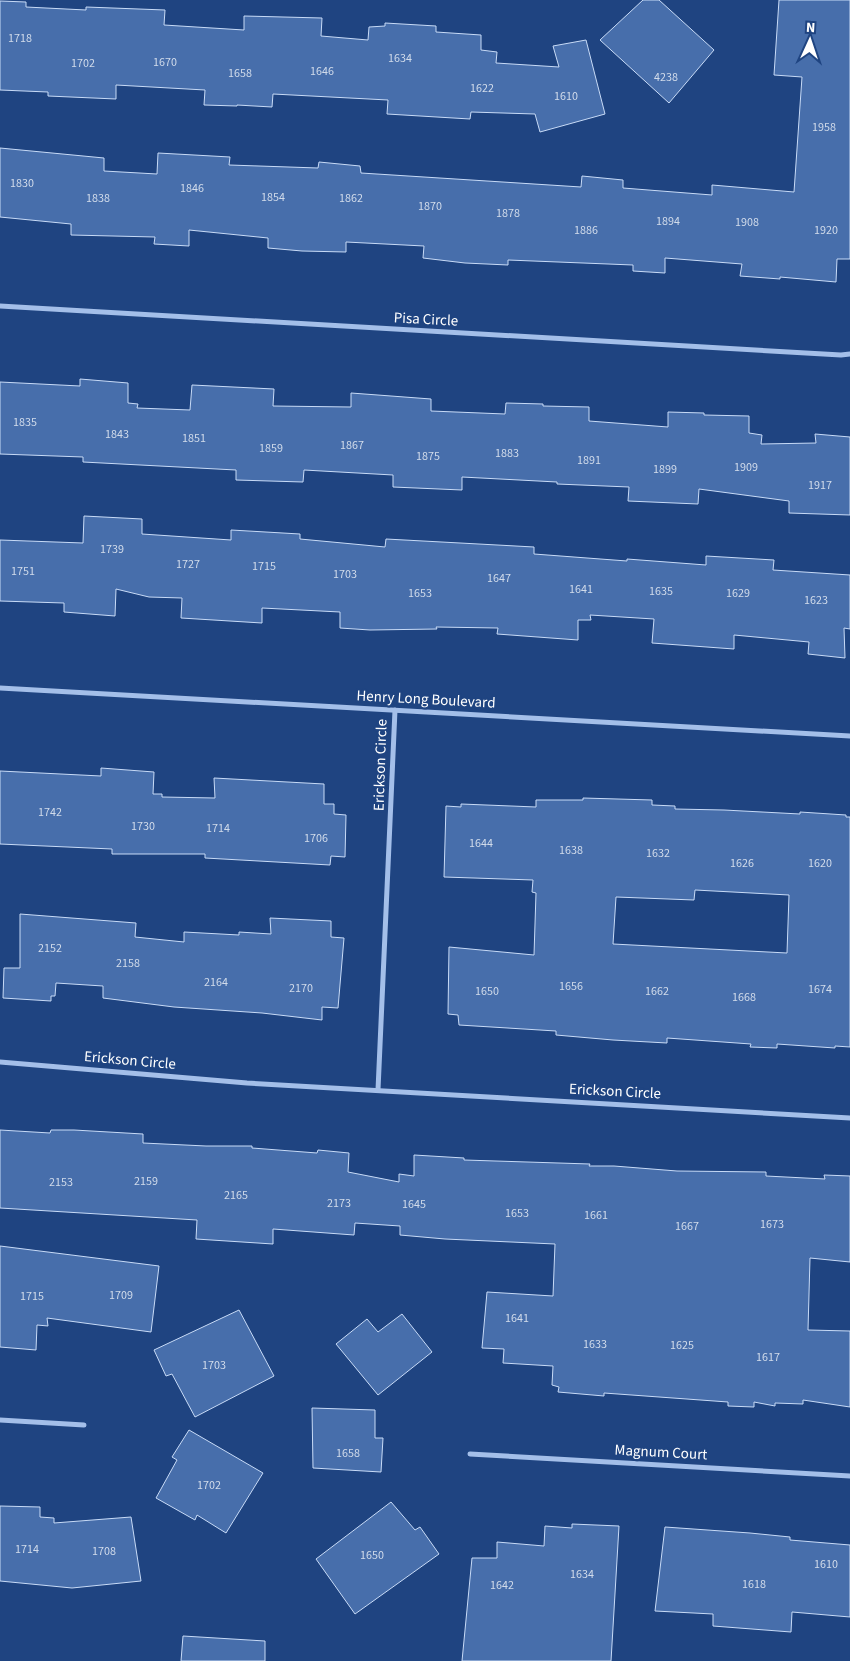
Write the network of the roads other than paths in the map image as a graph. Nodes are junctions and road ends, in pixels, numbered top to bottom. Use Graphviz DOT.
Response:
graph roads {
  1 [pos="0,306"];
  2 [pos="850,354"];
  3 [pos="0,688"];
  4 [pos="395,710"];
  5 [pos="850,736"];
  6 [pos="0,1062"];
  7 [pos="378,1090"];
  8 [pos="850,1118"];
  9 [pos="0,1420"];
  10 [pos="84,1425"];
  11 [pos="470,1454"];
  12 [pos="850,1476"];
  1 -- 2 [label="street, Pisa Circle"];
  3 -- 4 [label="street, Henry Long Boulevard"];
  4 -- 5 [label="street, Henry Long Boulevard"];
  4 -- 7 [label="street, Erickson Circle"];
  6 -- 7 [label="street, Erickson Circle"];
  7 -- 8 [label="street, Erickson Circle"];
  9 -- 10 [label="street"];
  11 -- 12 [label="street, Magnum Court"];
}
